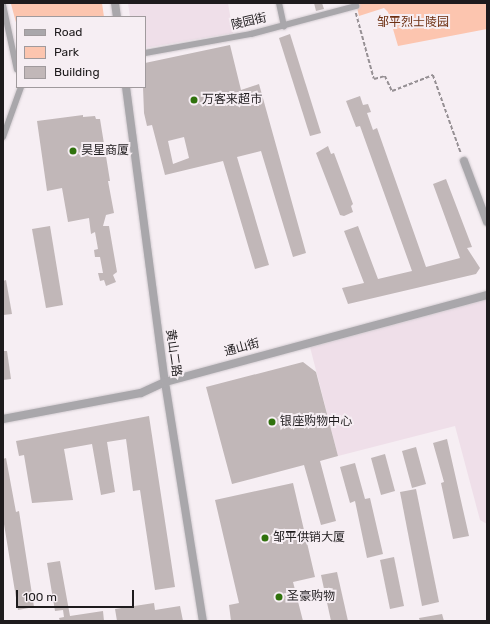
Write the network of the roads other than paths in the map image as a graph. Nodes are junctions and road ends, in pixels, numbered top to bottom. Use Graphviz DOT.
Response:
graph roads {
  1 [pos="115,3"];
  2 [pos="279,3"];
  3 [pos="3,5"];
  4 [pos="355,7"];
  5 [pos="117,16"];
  6 [pos="284,26"];
  7 [pos="146,53"];
  8 [pos="16,65"];
  9 [pos="21,88"];
  10 [pos="126,88"];
  11 [pos="3,137"];
  12 [pos="464,161"];
  13 [pos="487,222"];
  14 [pos="487,295"];
  15 [pos="165,382"];
  16 [pos="3,419"];
  17 [pos="203,621"];
  1 -- 5 [label="street"];
  2 -- 6 [label="street"];
  3 -- 8 [label="street"];
  4 -- 6 [label="street, 陵园街"];
  6 -- 7 [label="street, 陵园街"];
  9 -- 11 [label="street"];
  10 -- 15 [label="street, 黄山二路"];
  12 -- 13 [label="street"];
  14 -- 15 [label="street, 通山街"];
  15 -- 16 [label="street, 通山街"];
  15 -- 17 [label="street, 黄山二路"];
}
